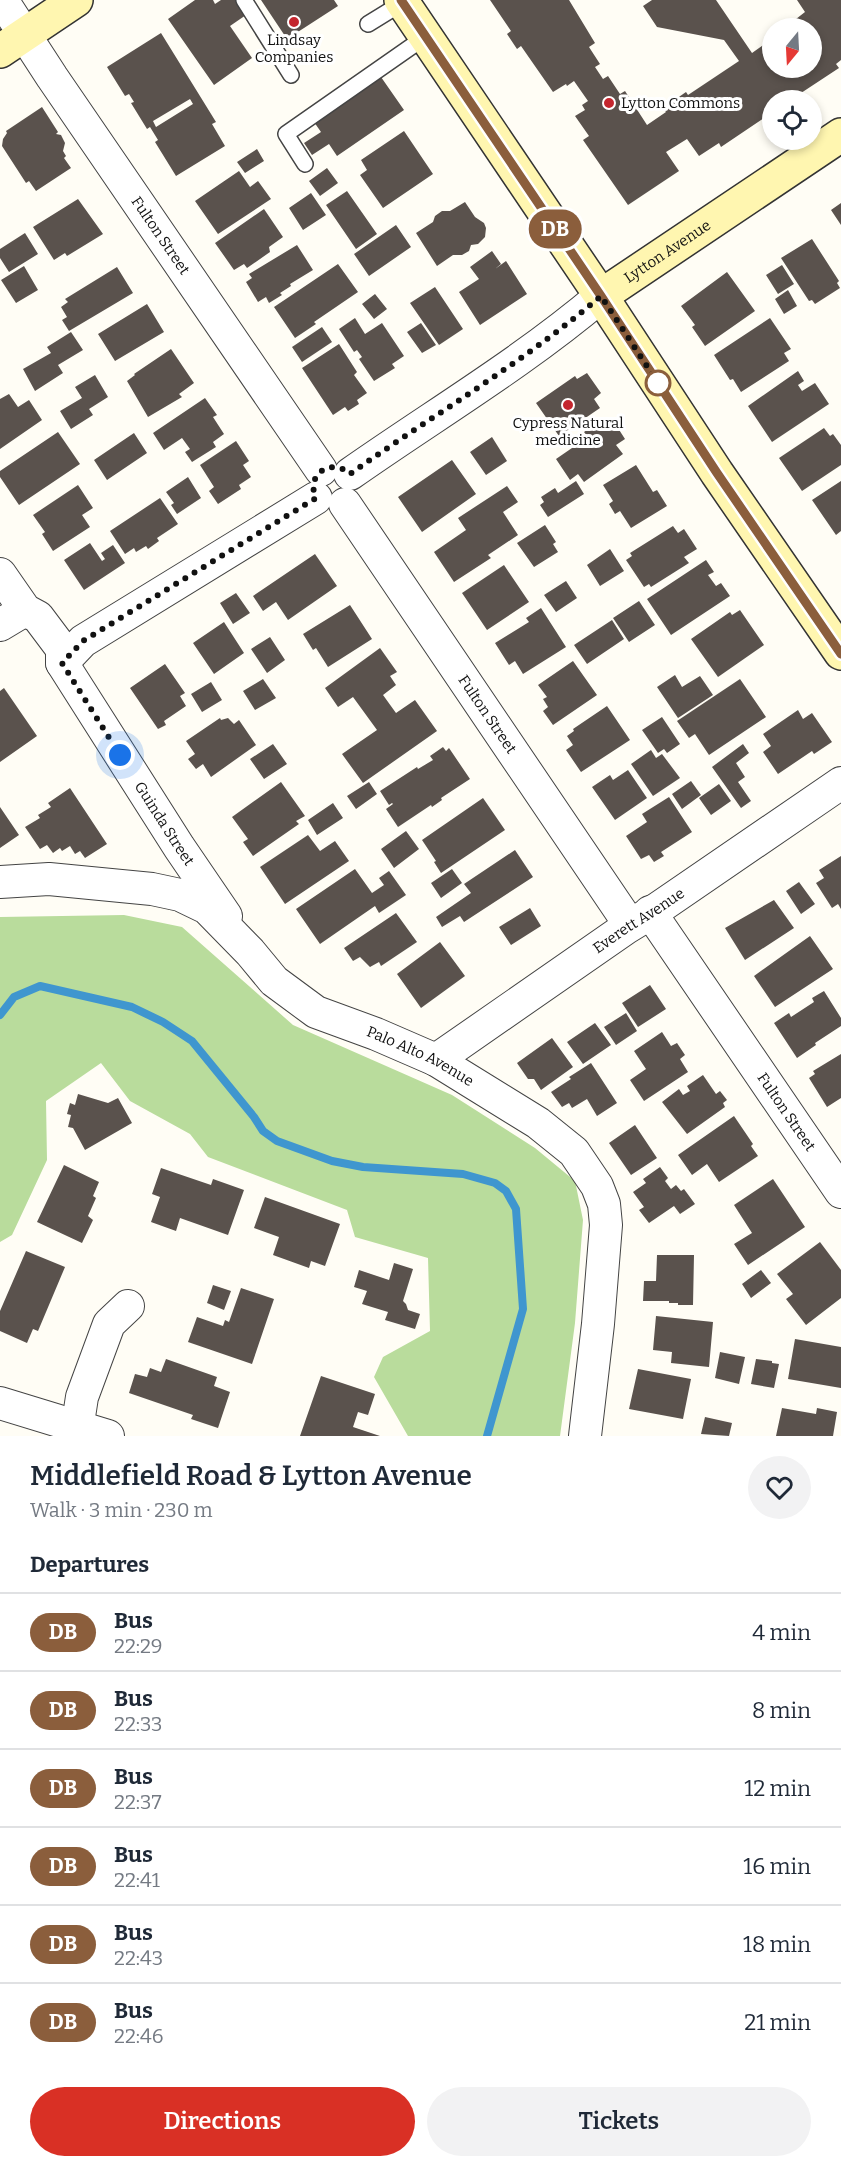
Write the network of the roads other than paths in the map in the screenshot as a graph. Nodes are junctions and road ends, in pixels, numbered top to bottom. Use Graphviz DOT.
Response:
graph roads {
  1 [pos="2,0"];
  2 [pos="76,0"];
  3 [pos="244,0"];
  4 [pos="402,1"];
  5 [pos="368,24"];
  6 [pos="425,37"];
  7 [pos="12,43"];
  8 [pos="291,75"];
  9 [pos="841,135"];
  10 [pos="305,164"];
  11 [pos="601,296"];
  12 [pos="333,487"];
  13 [pos="0,574"];
  14 [pos="13,618"];
  15 [pos="841,654"];
  16 [pos="62,663"];
  17 [pos="841,783"];
  18 [pos="0,882"];
  19 [pos="640,919"];
  20 [pos="250,952"];
  21 [pos="436,1060"];
  22 [pos="841,1192"];
  23 [pos="128,1306"];
  24 [pos="0,1402"];
  25 [pos="77,1431"];
  26 [pos="108,1436"];
  27 [pos="585,1436"];
  1 -- 7 [label="street, Fulton Street"];
  2 -- 7 [label="main road"];
  3 -- 8 [label="lane"];
  4 -- 5 [label="lane"];
  4 -- 6 [label="main road"];
  6 -- 10 [label="lane"];
  6 -- 11 [label="main road"];
  7 -- 12 [label="street, Fulton Street"];
  9 -- 11 [label="main road, Lytton Avenue"];
  11 -- 12 [label="street, Lytton Avenue"];
  11 -- 15 [label="main road"];
  12 -- 16 [label="street, Lytton Avenue"];
  12 -- 19 [label="street, Fulton Street"];
  13 -- 14 [label="street, Guinda Street"];
  14 -- 16 [label="street, Guinda Street"];
  16 -- 20 [label="street, Guinda Street"];
  17 -- 19 [label="street, Everett Avenue"];
  18 -- 20 [label="street, Palo Alto Avenue"];
  19 -- 21 [label="street, Everett Avenue"];
  19 -- 22 [label="street, Fulton Street"];
  20 -- 21 [label="street, Palo Alto Avenue"];
  21 -- 27 [label="street, Palo Alto Avenue"];
  23 -- 25 [label="street"];
  24 -- 25 [label="street"];
  25 -- 26 [label="street"];
}
